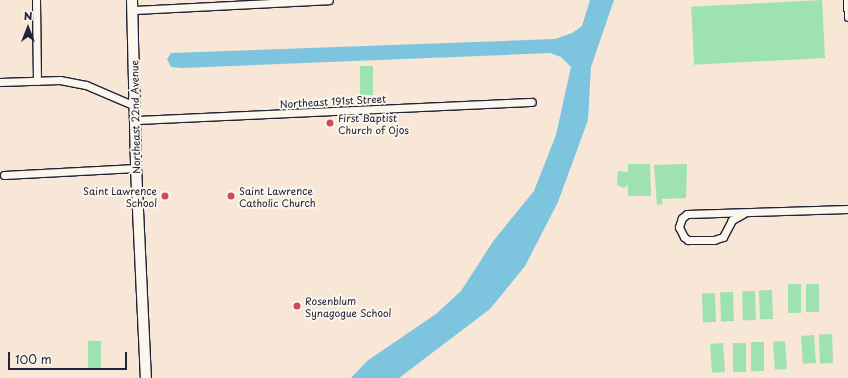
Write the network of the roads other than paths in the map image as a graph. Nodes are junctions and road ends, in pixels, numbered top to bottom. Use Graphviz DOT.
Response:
graph roads {
  1 [pos="36,0"];
  2 [pos="329,0"];
  3 [pos="847,0"];
  4 [pos="133,5"];
  5 [pos="848,18"];
  6 [pos="37,81"];
  7 [pos="0,82"];
  8 [pos="532,102"];
  9 [pos="135,106"];
  10 [pos="135,120"];
  11 [pos="136,168"];
  12 [pos="4,175"];
  13 [pos="848,209"];
  14 [pos="743,214"];
  15 [pos="146,378"];
  1 -- 6 [label="street"];
  2 -- 4 [label="street"];
  3 -- 5 [label="street"];
  4 -- 9 [label="street, Northeast 22nd Avenue"];
  6 -- 7 [label="street"];
  6 -- 9 [label="street"];
  8 -- 10 [label="street, Northeast 191st Street"];
  9 -- 10 [label="street, Northeast 22nd Avenue"];
  10 -- 11 [label="street, Northeast 22nd Avenue"];
  11 -- 12 [label="street"];
  11 -- 15 [label="street, Northeast 22nd Avenue"];
  13 -- 14 [label="street"];
  14 -- 14 [label="street"];
}
